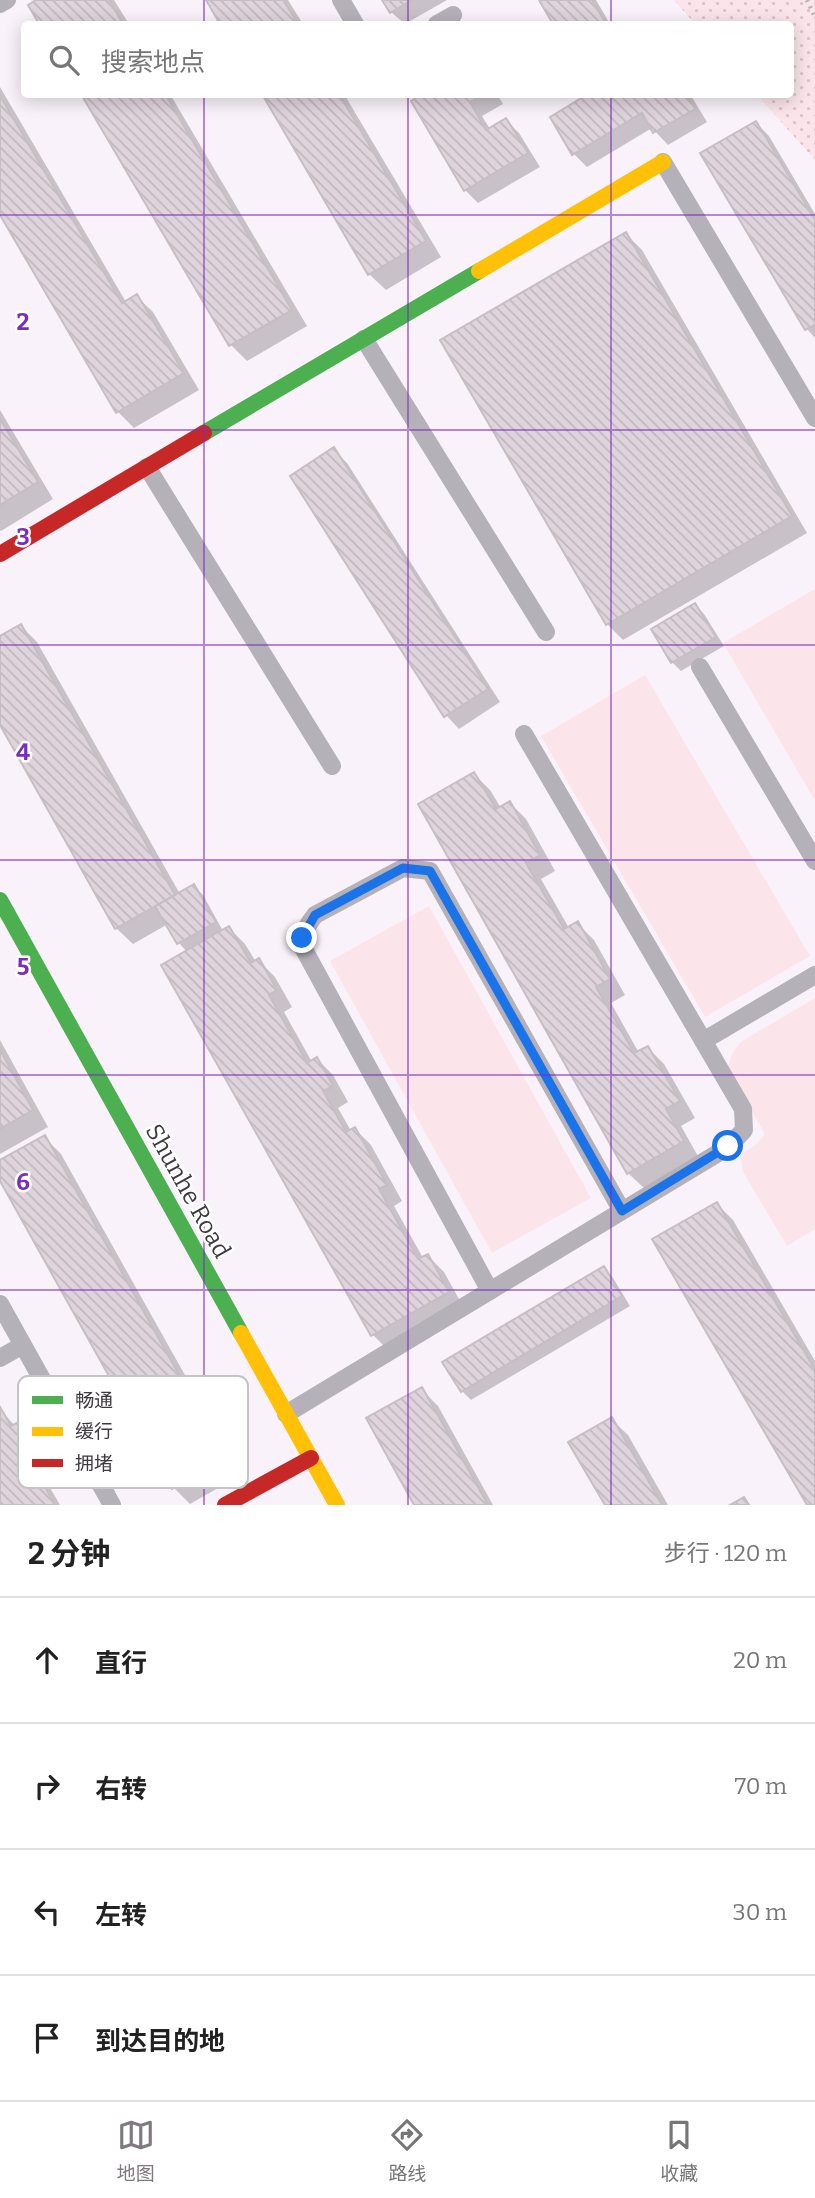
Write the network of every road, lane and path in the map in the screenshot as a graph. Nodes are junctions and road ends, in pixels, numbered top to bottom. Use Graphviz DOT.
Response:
graph roads {
  1 [pos="8,0"];
  2 [pos="341,0"];
  3 [pos="807,0"];
  4 [pos="0,5"];
  5 [pos="815,17"];
  6 [pos="353,21"];
  7 [pos="663,162"];
  8 [pos="364,339"];
  9 [pos="815,418"];
  10 [pos="147,467"];
  11 [pos="0,554"];
  12 [pos="546,632"];
  13 [pos="700,667"];
  14 [pos="524,734"];
  15 [pos="332,766"];
  16 [pos="815,861"];
  17 [pos="0,900"];
  18 [pos="815,975"];
  19 [pos="704,1041"];
  20 [pos="622,1211"];
  21 [pos="490,1291"];
  22 [pos="0,1304"];
  23 [pos="23,1345"];
  24 [pos="0,1358"];
  25 [pos="40,1376"];
  26 [pos="286,1414"];
  27 [pos="311,1458"];
  28 [pos="103,1488"];
  29 [pos="112,1505"];
  30 [pos="225,1505"];
  31 [pos="337,1505"];
  1 -- 4 [label="lane"];
  2 -- 6 [label="lane"];
  3 -- 5 [label="path"];
  7 -- 8 [label="street"];
  7 -- 9 [label="lane"];
  8 -- 10 [label="street"];
  8 -- 12 [label="lane"];
  10 -- 11 [label="street"];
  10 -- 15 [label="lane"];
  13 -- 16 [label="lane"];
  14 -- 19 [label="lane"];
  17 -- 26 [label="street, Shunhe Road"];
  18 -- 19 [label="lane"];
  19 -- 20 [label="lane"];
  20 -- 21 [label="lane"];
  20 -- 21 [label="lane"];
  21 -- 26 [label="lane"];
  22 -- 23 [label="lane"];
  23 -- 24 [label="lane"];
  23 -- 25 [label="lane"];
  26 -- 27 [label="street, Shunhe Road"];
  27 -- 30 [label="street"];
  27 -- 31 [label="street, Shunhe Road"];
  28 -- 29 [label="lane"];
}
